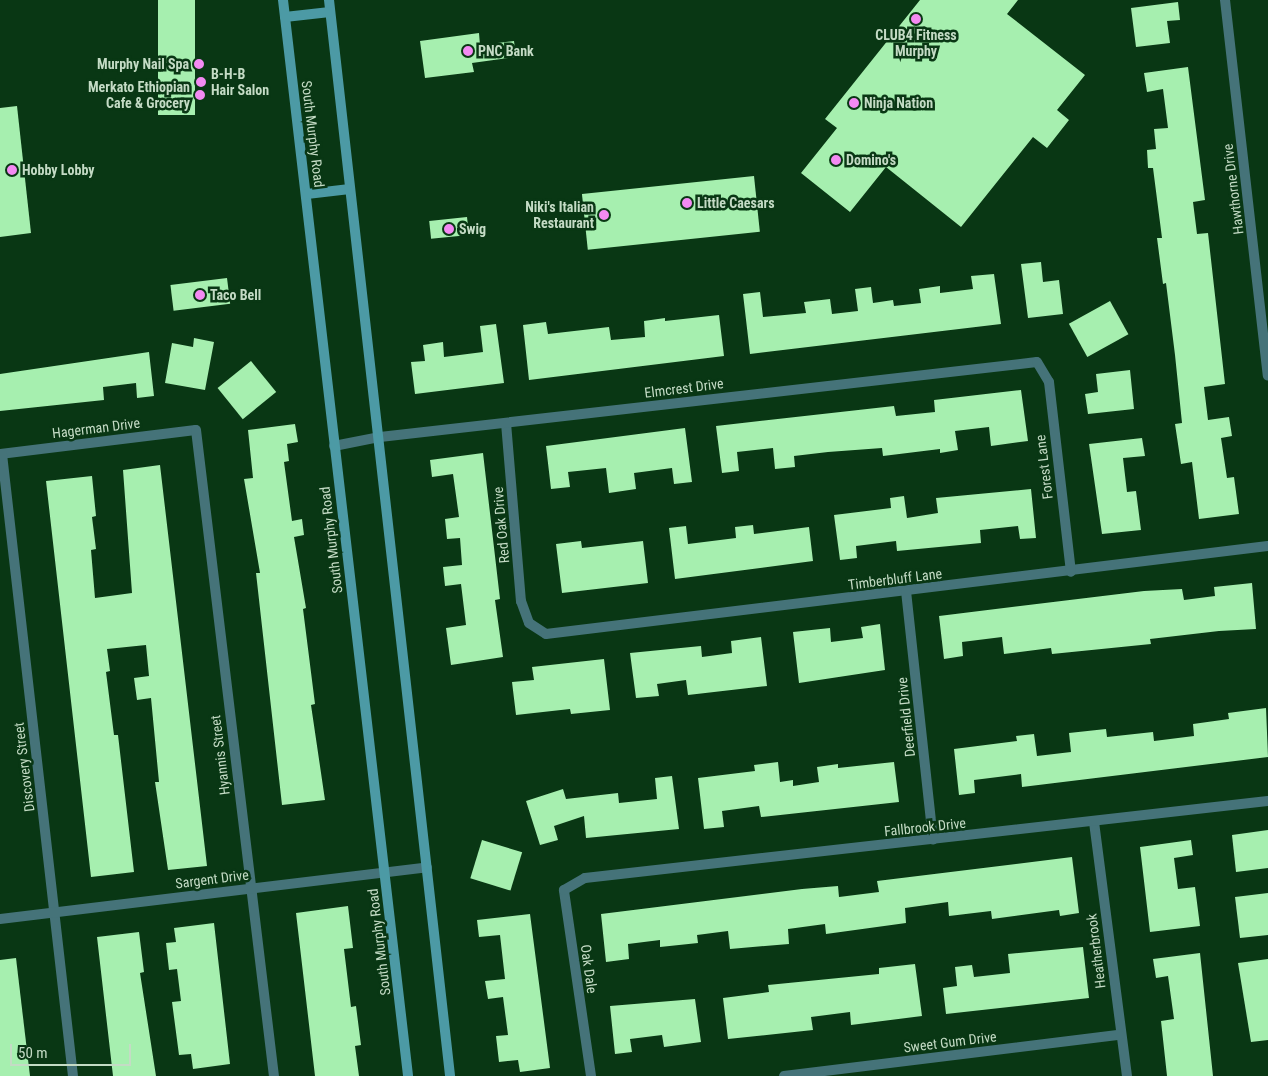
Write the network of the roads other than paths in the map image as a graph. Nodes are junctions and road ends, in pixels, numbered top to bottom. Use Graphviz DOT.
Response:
graph roads {
  1 [pos="283,0"];
  2 [pos="329,0"];
  3 [pos="1225,0"];
  4 [pos="330,12"];
  5 [pos="285,17"];
  6 [pos="350,190"];
  7 [pos="306,194"];
  8 [pos="1263,285"];
  9 [pos="1037,362"];
  10 [pos="1268,376"];
  11 [pos="506,422"];
  12 [pos="196,430"];
  13 [pos="380,437"];
  14 [pos="334,446"];
  15 [pos="1,454"];
  16 [pos="1268,546"];
  17 [pos="1071,572"];
  18 [pos="906,591"];
  19 [pos="529,623"];
  20 [pos="1268,801"];
  21 [pos="1094,822"];
  22 [pos="932,840"];
  23 [pos="427,867"];
  24 [pos="384,872"];
  25 [pos="585,878"];
  26 [pos="250,888"];
  27 [pos="55,912"];
  28 [pos="0,919"];
  29 [pos="1120,1035"];
  30 [pos="73,1076"];
  31 [pos="274,1076"];
  32 [pos="408,1076"];
  33 [pos="450,1076"];
  34 [pos="591,1076"];
  35 [pos="784,1076"];
  36 [pos="1127,1076"];
  1 -- 5 [label="main road, South Murphy Road"];
  2 -- 4 [label="main road"];
  3 -- 8 [label="street, Hawthorne Drive"];
  4 -- 5 [label="main road"];
  4 -- 6 [label="main road"];
  5 -- 7 [label="main road, South Murphy Road"];
  6 -- 7 [label="main road"];
  6 -- 13 [label="main road"];
  7 -- 14 [label="main road, South Murphy Road"];
  8 -- 10 [label="street, Hawthorne Drive"];
  9 -- 11 [label="street, Elmcrest Drive"];
  9 -- 17 [label="street, Forest Lane"];
  11 -- 13 [label="street, Elmcrest Drive"];
  11 -- 19 [label="street, Red Oak Drive"];
  12 -- 15 [label="street, Hagerman Drive"];
  12 -- 26 [label="street, Hyannis Street"];
  13 -- 14 [label="street, Elmcrest Drive"];
  13 -- 23 [label="main road"];
  14 -- 24 [label="main road, South Murphy Road"];
  15 -- 27 [label="street, Discovery Street"];
  16 -- 17 [label="street, Timberbluff Lane"];
  17 -- 18 [label="street, Timberbluff Lane"];
  18 -- 19 [label="street, Timberbluff Lane"];
  18 -- 22 [label="street, Deerfield Drive"];
  20 -- 21 [label="street, Fallbrook Drive"];
  21 -- 22 [label="street, Fallbrook Drive"];
  21 -- 29 [label="street, Heatherbrook"];
  22 -- 25 [label="street, Fallbrook Drive"];
  23 -- 24 [label="street, Sargent Drive"];
  23 -- 33 [label="main road"];
  24 -- 26 [label="street, Sargent Drive"];
  24 -- 32 [label="main road, South Murphy Road"];
  25 -- 34 [label="street, Oak Dale"];
  26 -- 27 [label="street, Sargent Drive"];
  26 -- 31 [label="street, Hyannis Street"];
  27 -- 28 [label="street, Sargent Drive"];
  27 -- 30 [label="street, Discovery Street"];
  29 -- 35 [label="street, Sweet Gum Drive"];
  29 -- 36 [label="street, Heatherbrook"];
}
